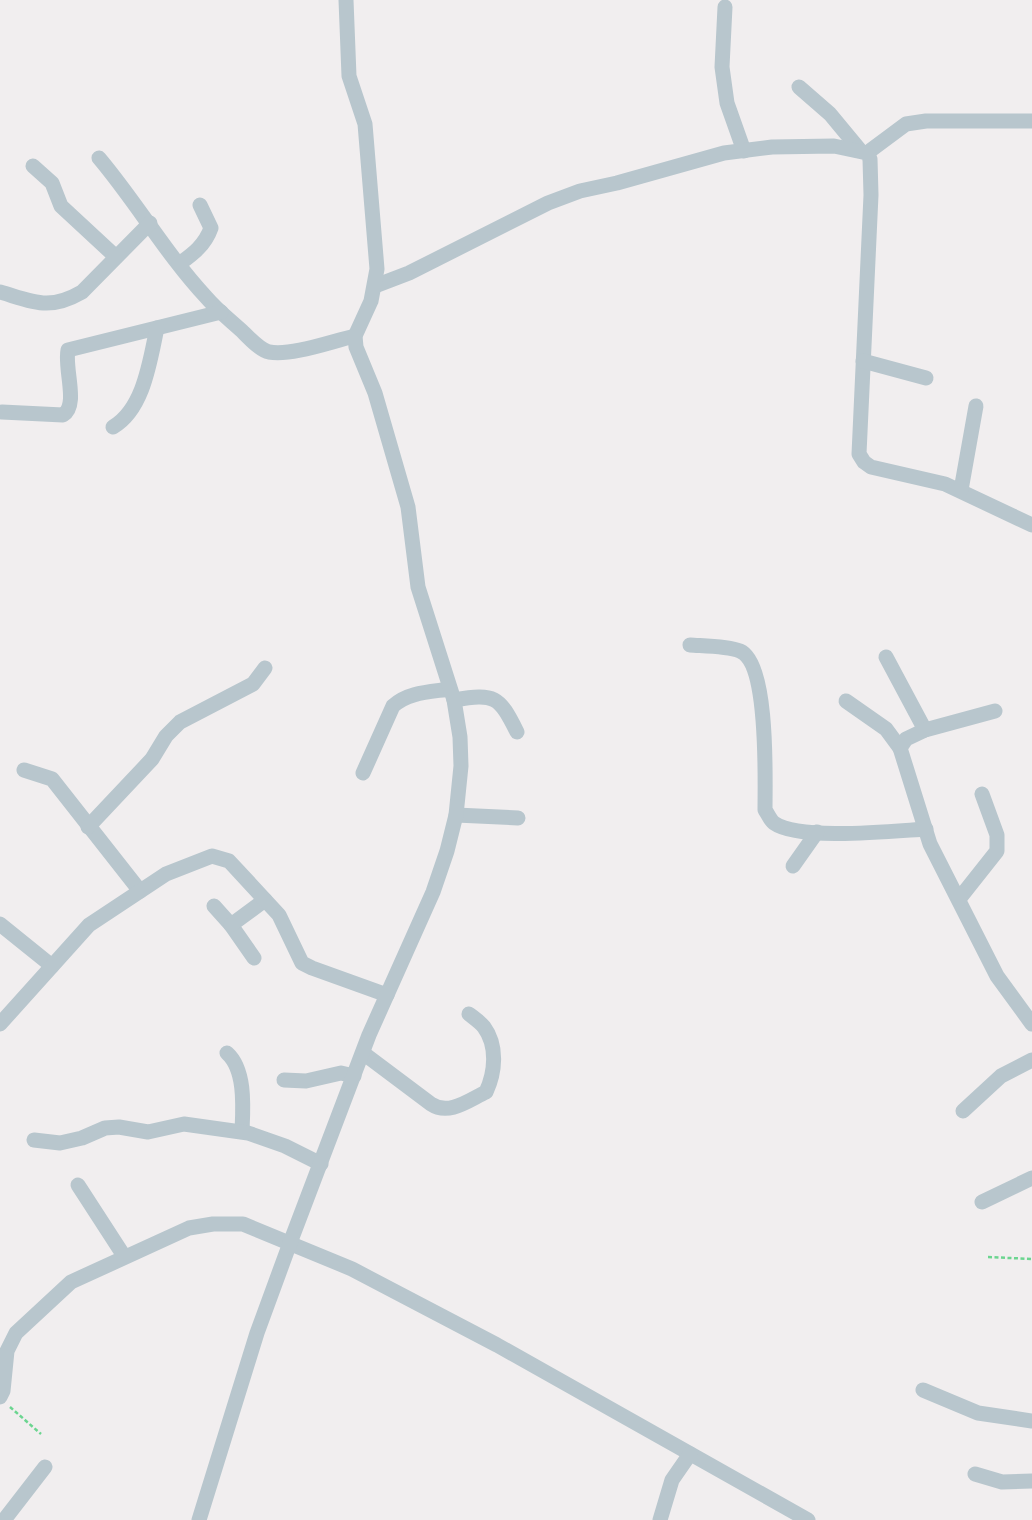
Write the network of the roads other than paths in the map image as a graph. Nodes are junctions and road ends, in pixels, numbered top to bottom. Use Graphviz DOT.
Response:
graph roads {
  1 [pos="346,0"];
  2 [pos="725,7"];
  3 [pos="799,87"];
  4 [pos="1032,121"];
  5 [pos="744,150"];
  6 [pos="863,151"];
  7 [pos="99,158"];
  8 [pos="33,166"];
  9 [pos="200,205"];
  10 [pos="150,223"];
  11 [pos="116,257"];
  12 [pos="179,264"];
  13 [pos="375,286"];
  14 [pos="0,292"];
  15 [pos="221,312"];
  16 [pos="157,328"];
  17 [pos="355,336"];
  18 [pos="863,361"];
  19 [pos="926,378"];
  20 [pos="976,406"];
  21 [pos="2,412"];
  22 [pos="113,427"];
  23 [pos="961,490"];
  24 [pos="1032,525"];
  25 [pos="690,644"];
  26 [pos="886,657"];
  27 [pos="266,668"];
  28 [pos="452,695"];
  29 [pos="846,701"];
  30 [pos="995,711"];
  31 [pos="925,730"];
  32 [pos="517,732"];
  33 [pos="900,748"];
  34 [pos="24,770"];
  35 [pos="363,773"];
  36 [pos="982,794"];
  37 [pos="456,815"];
  38 [pos="518,818"];
  39 [pos="88,827"];
  40 [pos="926,830"];
  41 [pos="817,832"];
  42 [pos="794,866"];
  43 [pos="140,892"];
  44 [pos="959,899"];
  45 [pos="265,900"];
  46 [pos="214,906"];
  47 [pos="0,924"];
  48 [pos="231,925"];
  49 [pos="254,958"];
  50 [pos="52,966"];
  51 [pos="387,995"];
  52 [pos="469,1014"];
  53 [pos="0,1024"];
  54 [pos="1032,1024"];
  55 [pos="226,1053"];
  56 [pos="363,1053"];
  57 [pos="1032,1060"];
  58 [pos="354,1076"];
  59 [pos="284,1080"];
  60 [pos="963,1111"];
  61 [pos="242,1132"];
  62 [pos="34,1140"];
  63 [pos="321,1164"];
  64 [pos="1032,1178"];
  65 [pos="78,1185"];
  66 [pos="982,1202"];
  67 [pos="290,1243"];
  68 [pos="124,1256"];
  69 [pos="4,1351"];
  70 [pos="923,1390"];
  71 [pos="3,1400"];
  72 [pos="1032,1421"];
  73 [pos="690,1454"];
  74 [pos="45,1467"];
  75 [pos="975,1474"];
  76 [pos="1032,1481"];
  77 [pos="4,1520"];
  78 [pos="199,1520"];
  79 [pos="660,1520"];
  80 [pos="808,1520"];
  1 -- 13 [label="street"];
  2 -- 5 [label="street"];
  3 -- 6 [label="street"];
  4 -- 6 [label="street"];
  5 -- 6 [label="street"];
  5 -- 13 [label="street"];
  6 -- 18 [label="street"];
  7 -- 10 [label="street"];
  8 -- 11 [label="street"];
  9 -- 12 [label="street"];
  10 -- 11 [label="street"];
  10 -- 12 [label="street"];
  11 -- 14 [label="street"];
  12 -- 15 [label="street"];
  13 -- 17 [label="street"];
  15 -- 16 [label="street"];
  15 -- 17 [label="street"];
  16 -- 21 [label="street"];
  16 -- 22 [label="street"];
  17 -- 28 [label="street"];
  18 -- 19 [label="street"];
  18 -- 23 [label="street"];
  20 -- 23 [label="street"];
  23 -- 24 [label="street"];
  25 -- 41 [label="street"];
  26 -- 31 [label="street"];
  27 -- 39 [label="street"];
  28 -- 32 [label="street"];
  28 -- 35 [label="street"];
  28 -- 37 [label="street"];
  29 -- 33 [label="street"];
  30 -- 31 [label="street"];
  31 -- 33 [label="street"];
  33 -- 40 [label="street"];
  34 -- 39 [label="street"];
  36 -- 44 [label="street"];
  37 -- 38 [label="street"];
  37 -- 51 [label="street"];
  39 -- 43 [label="street"];
  40 -- 41 [label="street"];
  40 -- 44 [label="street"];
  41 -- 42 [label="street"];
  43 -- 45 [label="street"];
  43 -- 50 [label="street"];
  44 -- 54 [label="street"];
  45 -- 48 [label="street"];
  45 -- 51 [label="street"];
  46 -- 48 [label="street"];
  47 -- 50 [label="street"];
  48 -- 49 [label="street"];
  50 -- 53 [label="street"];
  51 -- 56 [label="street"];
  52 -- 56 [label="street"];
  55 -- 61 [label="street"];
  56 -- 58 [label="street"];
  57 -- 60 [label="street"];
  58 -- 59 [label="street"];
  58 -- 63 [label="street"];
  61 -- 62 [label="street"];
  61 -- 63 [label="street"];
  63 -- 67 [label="street"];
  64 -- 66 [label="street"];
  65 -- 68 [label="street"];
  67 -- 68 [label="street"];
  67 -- 73 [label="street"];
  67 -- 78 [label="street"];
  68 -- 69 [label="street"];
  69 -- 71 [label="street"];
  70 -- 72 [label="street"];
  73 -- 79 [label="street"];
  73 -- 80 [label="street"];
  74 -- 77 [label="street"];
  75 -- 76 [label="street"];
}
